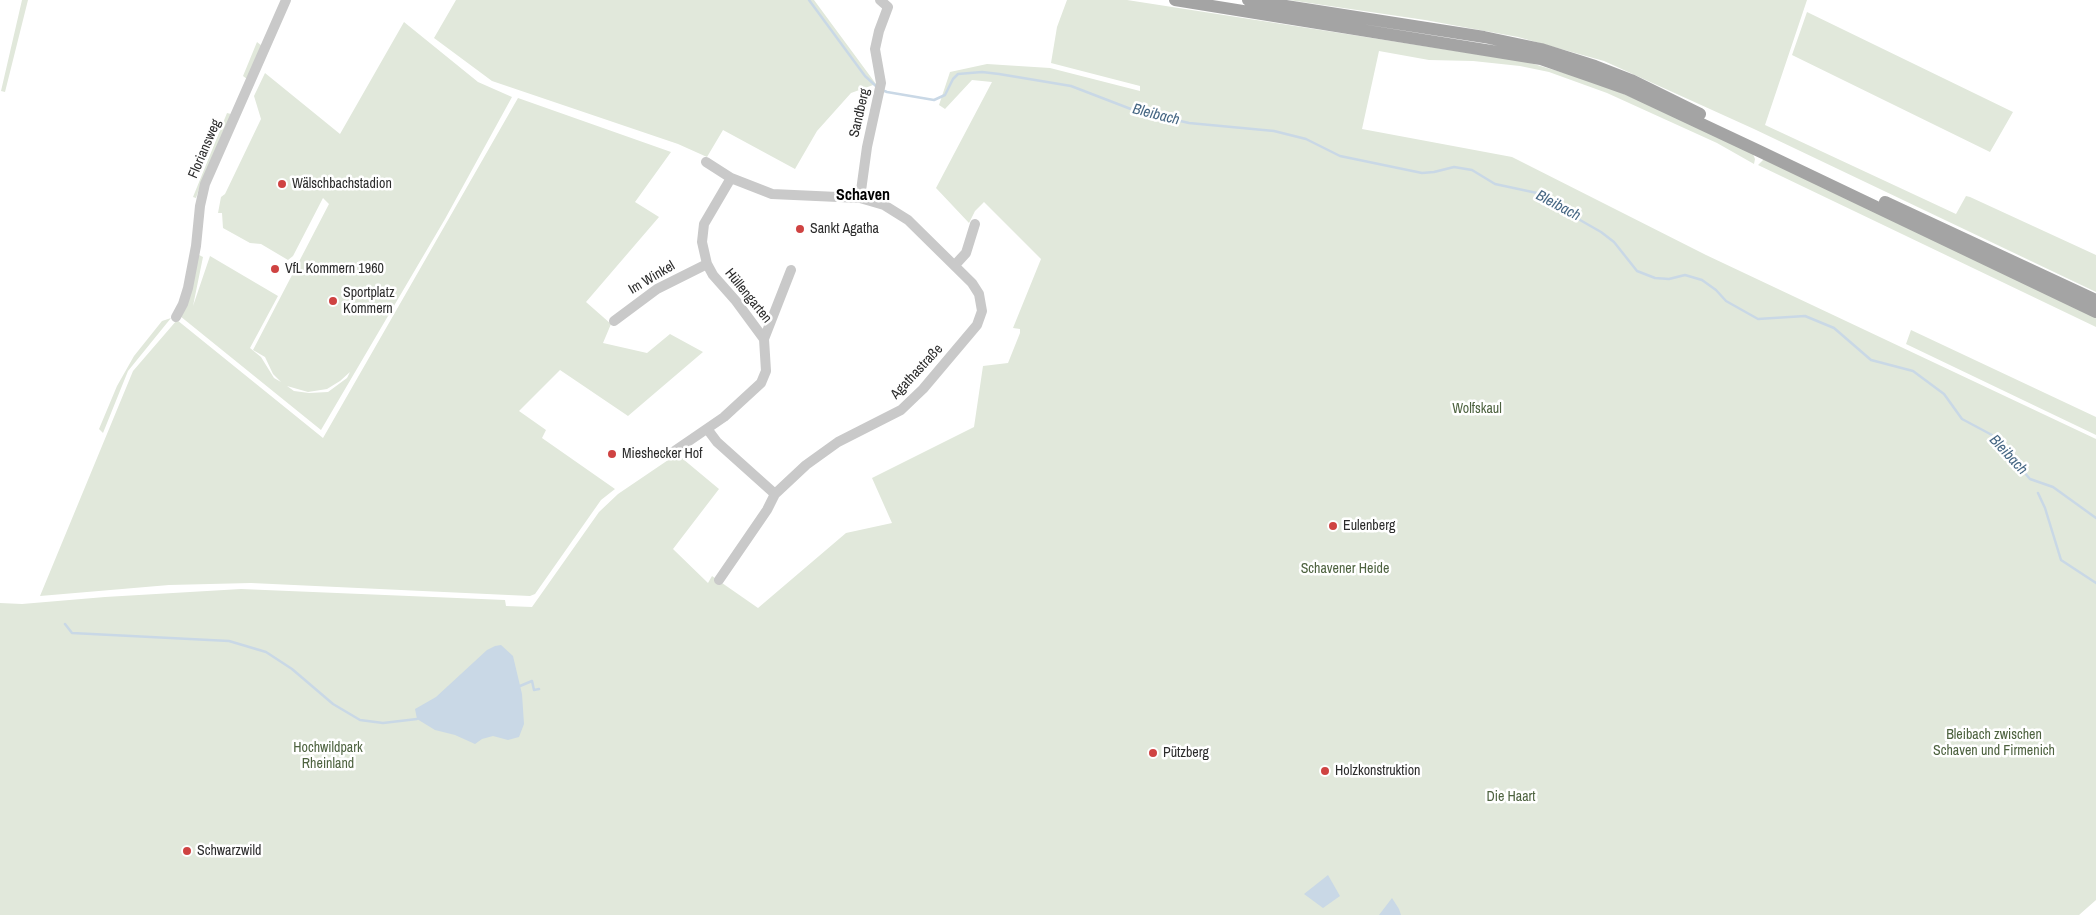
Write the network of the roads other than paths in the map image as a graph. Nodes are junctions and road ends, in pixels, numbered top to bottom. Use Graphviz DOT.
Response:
graph roads {
  1 [pos="286,0"];
  2 [pos="1175,0"];
  3 [pos="1248,0"];
  4 [pos="884,3"];
  5 [pos="706,162"];
  6 [pos="732,178"];
  7 [pos="860,198"];
  8 [pos="975,224"];
  9 [pos="707,264"];
  10 [pos="955,265"];
  11 [pos="791,270"];
  12 [pos="2096,300"];
  13 [pos="2096,312"];
  14 [pos="176,316"];
  15 [pos="614,321"];
  16 [pos="764,339"];
  17 [pos="708,430"];
  18 [pos="670,454"];
  19 [pos="775,494"];
  20 [pos="719,580"];
  1 -- 14 [label="street, Floriansweg"];
  2 -- 13 [label="main road"];
  3 -- 12 [label="main road"];
  4 -- 7 [label="street, Sandberg"];
  5 -- 6 [label="street, Agathastraße"];
  6 -- 7 [label="street, Agathastraße"];
  6 -- 9 [label="street, Hüllengarten"];
  7 -- 10 [label="street, Agathastraße"];
  8 -- 10 [label="street"];
  9 -- 15 [label="street, Im Winkel"];
  9 -- 16 [label="street, Hüllengarten"];
  10 -- 19 [label="street, Agathastraße"];
  11 -- 16 [label="street"];
  16 -- 17 [label="street, Hüllengarten"];
  17 -- 18 [label="street, Hüllengarten"];
  17 -- 19 [label="street"];
  19 -- 20 [label="street, Agathastraße"];
}
